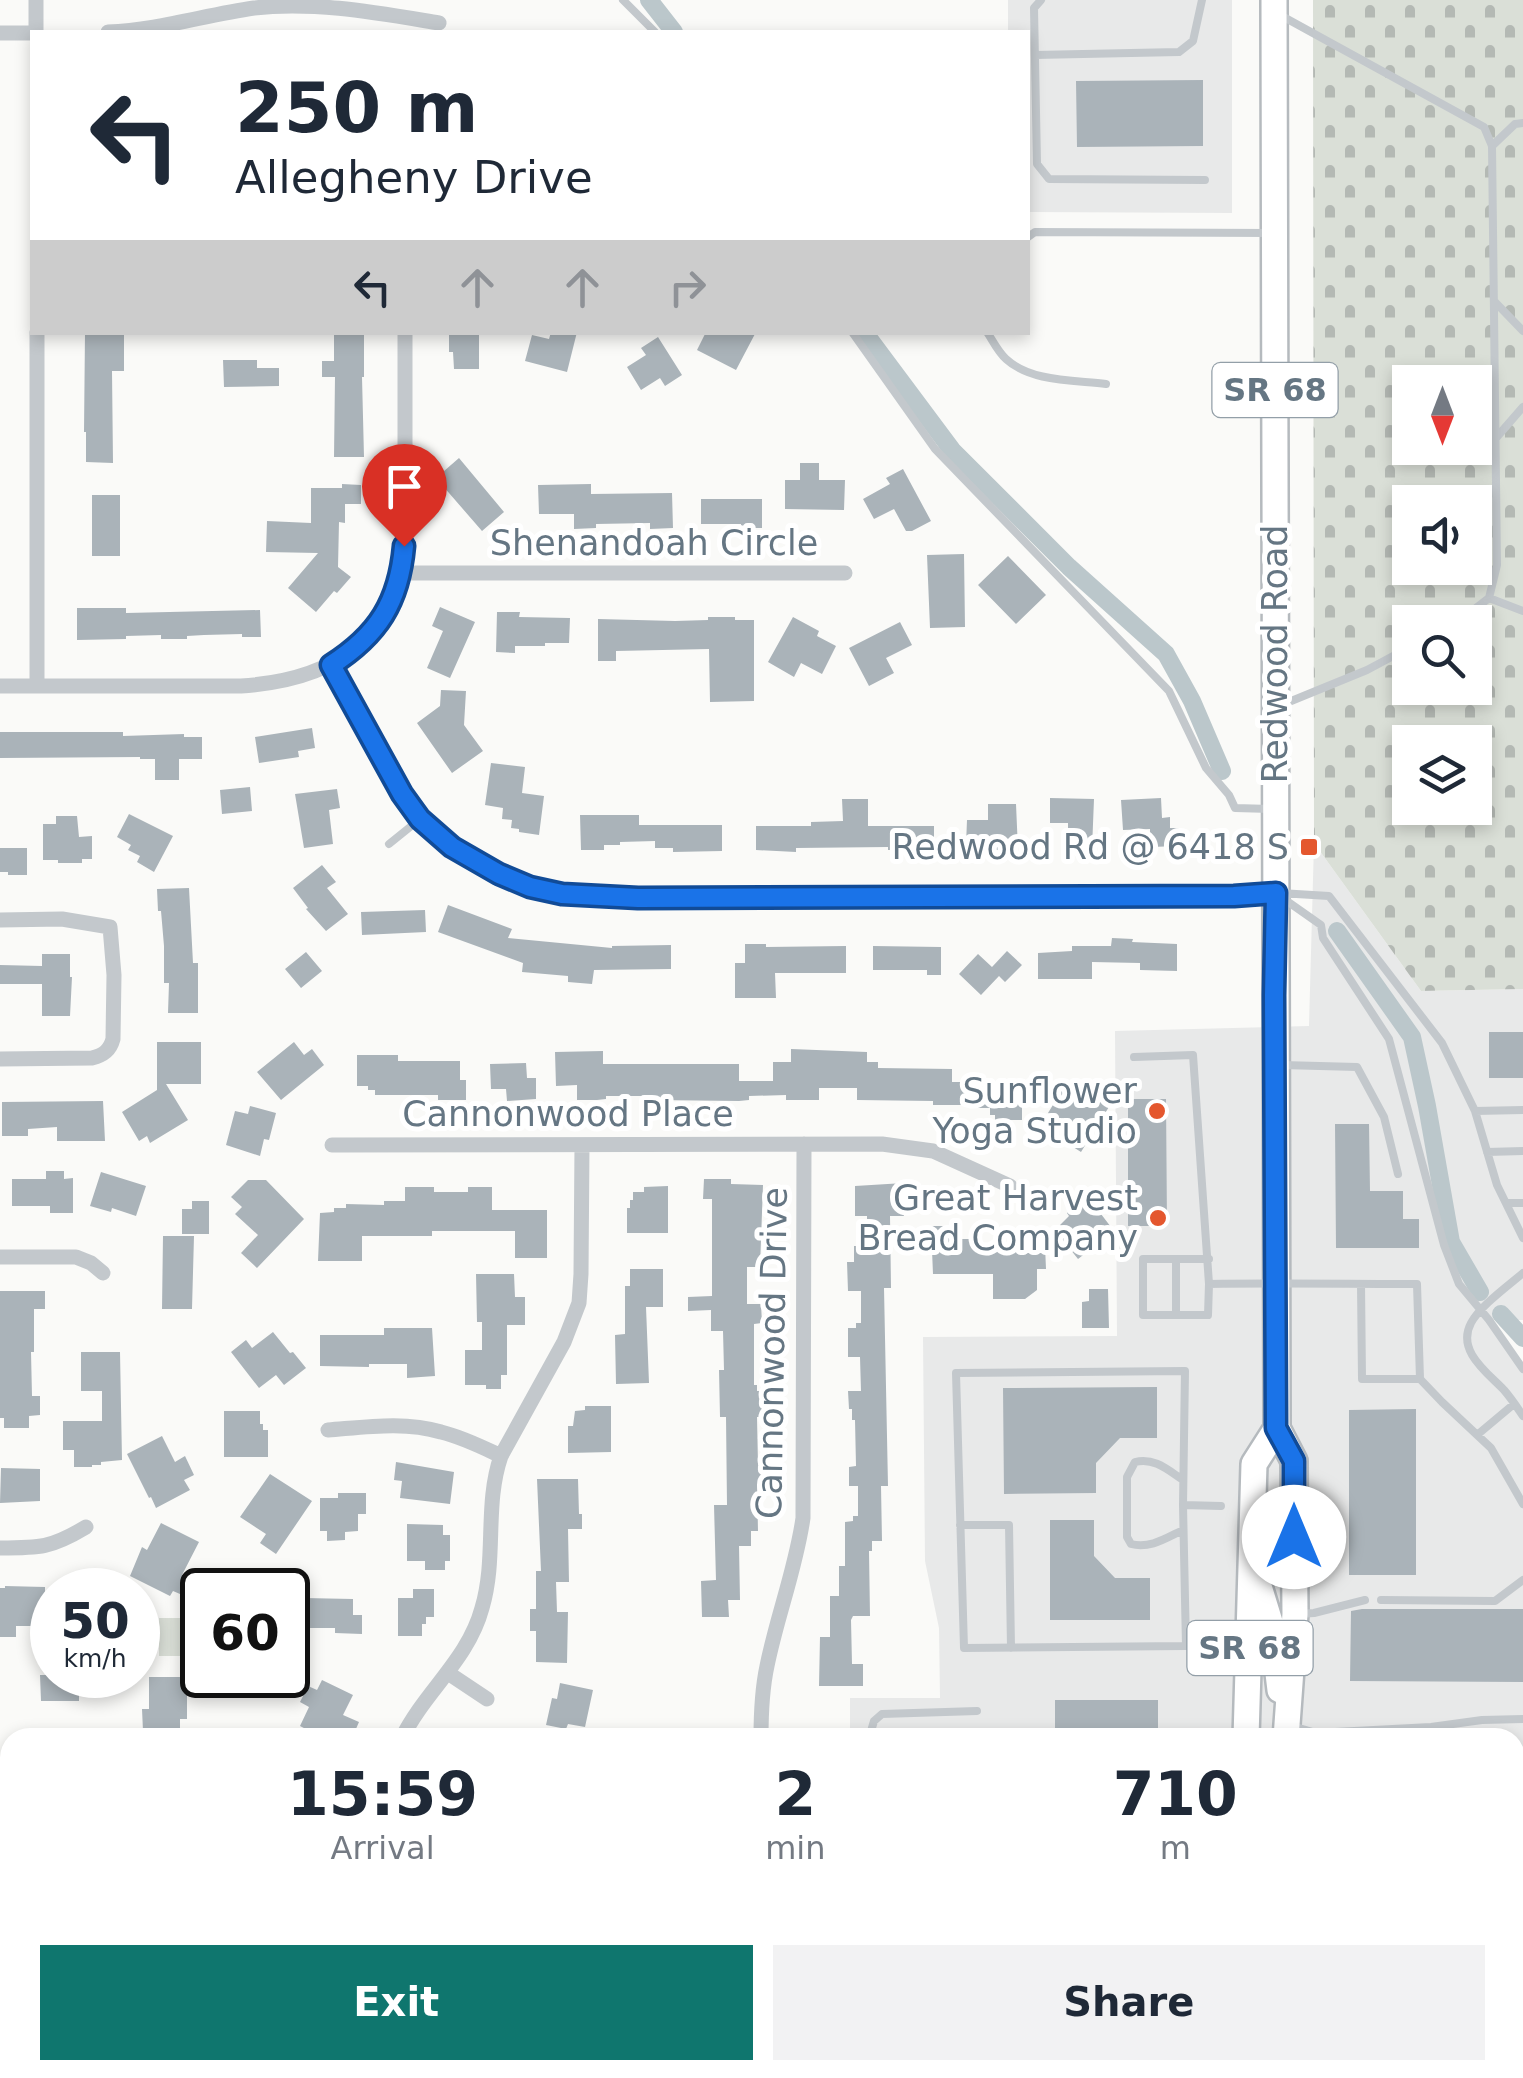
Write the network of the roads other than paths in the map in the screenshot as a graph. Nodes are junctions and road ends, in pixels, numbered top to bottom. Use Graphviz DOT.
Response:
graph roads {
  1 [pos="36,0"];
  2 [pos="623,0"];
  3 [pos="1042,0"];
  4 [pos="1202,0"];
  5 [pos="1274,6"];
  6 [pos="439,23"];
  7 [pos="34,30"];
  8 [pos="141,30"];
  9 [pos="653,30"];
  10 [pos="0,33"];
  11 [pos="30,33"];
  12 [pos="1035,54"];
  13 [pos="1523,123"];
  14 [pos="1492,146"];
  15 [pos="1204,180"];
  16 [pos="1275,234"];
  17 [pos="1030,236"];
  18 [pos="1494,302"];
  19 [pos="1523,331"];
  20 [pos="36,335"];
  21 [pos="404,335"];
  22 [pos="854,335"];
  23 [pos="989,335"];
  24 [pos="1106,384"];
  25 [pos="1523,407"];
  26 [pos="1496,438"];
  27 [pos="402,573"];
  28 [pos="845,573"];
  29 [pos="1489,598"];
  30 [pos="1480,605"];
  31 [pos="1523,611"];
  32 [pos="1392,657"];
  33 [pos="331,665"];
  34 [pos="37,685"];
  35 [pos="0,686"];
  36 [pos="1275,708"];
  37 [pos="1275,809"];
  38 [pos="420,819"];
  39 [pos="389,844"];
  40 [pos="1276,893"];
  41 [pos="0,920"];
  42 [pos="1134,1057"];
  43 [pos="0,1059"];
  44 [pos="1275,1065"];
  45 [pos="1475,1110"];
  46 [pos="1523,1110"];
  47 [pos="332,1144"];
  48 [pos="804,1144"];
  49 [pos="582,1145"];
  50 [pos="1523,1151"];
  51 [pos="1487,1152"];
  52 [pos="1398,1174"];
  53 [pos="1010,1186"];
  54 [pos="1506,1203"];
  55 [pos="1523,1203"];
  56 [pos="1523,1238"];
  57 [pos="0,1257"];
  58 [pos="1176,1259"];
  59 [pos="1209,1259"];
  60 [pos="104,1273"];
  61 [pos="1523,1273"];
  62 [pos="1276,1283"];
  63 [pos="1210,1284"];
  64 [pos="1361,1284"];
  65 [pos="1481,1310"];
  66 [pos="1176,1315"];
  67 [pos="1523,1368"];
  68 [pos="1420,1379"];
  69 [pos="1514,1404"];
  70 [pos="1523,1416"];
  71 [pos="1276,1428"];
  72 [pos="328,1430"];
  73 [pos="1477,1435"];
  74 [pos="501,1456"];
  75 [pos="1183,1480"];
  76 [pos="1523,1504"];
  77 [pos="1183,1505"];
  78 [pos="1221,1506"];
  79 [pos="960,1526"];
  80 [pos="86,1527"];
  81 [pos="1183,1530"];
  82 [pos="0,1548"];
  83 [pos="1250,1559"];
  84 [pos="1523,1580"];
  85 [pos="1365,1600"];
  86 [pos="1380,1600"];
  87 [pos="1295,1614"];
  88 [pos="1012,1648"];
  89 [pos="448,1673"];
  90 [pos="488,1699"];
  91 [pos="977,1711"];
  92 [pos="1523,1719"];
  93 [pos="407,1728"];
  94 [pos="761,1728"];
  95 [pos="872,1728"];
  96 [pos="1246,1728"];
  97 [pos="1288,1728"];
  98 [pos="1289,1728"];
  99 [pos="1420,1728"];
  1 -- 7 [label="street"];
  2 -- 9 [label="lane"];
  3 -- 12 [label="lane"];
  4 -- 12 [label="lane"];
  5 -- 14 [label="lane"];
  5 -- 16 [label="main road, Redwood Road / SR 68"];
  6 -- 8 [label="street"];
  10 -- 11 [label="street"];
  12 -- 15 [label="lane"];
  13 -- 14 [label="lane"];
  14 -- 18 [label="lane"];
  16 -- 17 [label="lane"];
  16 -- 36 [label="main road, Redwood Road / SR 68"];
  18 -- 19 [label="lane"];
  18 -- 26 [label="lane"];
  20 -- 34 [label="street"];
  21 -- 27 [label="street"];
  22 -- 37 [label="lane"];
  23 -- 24 [label="lane"];
  25 -- 26 [label="lane"];
  26 -- 29 [label="lane"];
  27 -- 28 [label="street, Shenandoah Circle"];
  27 -- 33 [label="street"];
  29 -- 30 [label="lane"];
  29 -- 31 [label="lane"];
  32 -- 36 [label="lane"];
  33 -- 34 [label="street"];
  33 -- 38 [label="street"];
  34 -- 35 [label="street"];
  36 -- 37 [label="main road, Redwood Road / SR 68"];
  37 -- 40 [label="main road, Redwood Road / SR 68"];
  38 -- 39 [label="lane"];
  38 -- 40 [label="street"];
  40 -- 44 [label="main road, Redwood Road / SR 68"];
  40 -- 45 [label="lane"];
  40 -- 65 [label="lane"];
  41 -- 43 [label="street"];
  42 -- 59 [label="lane"];
  44 -- 52 [label="lane"];
  44 -- 62 [label="main road, Redwood Road / SR 68"];
  45 -- 46 [label="lane"];
  45 -- 51 [label="lane"];
  47 -- 49 [label="street, Cannonwood Place"];
  48 -- 49 [label="street, Cannonwood Place"];
  48 -- 53 [label="street, Cannonwood Place"];
  48 -- 94 [label="street, Cannonwood Drive"];
  49 -- 74 [label="street"];
  50 -- 51 [label="lane"];
  51 -- 54 [label="lane"];
  54 -- 55 [label="lane"];
  54 -- 56 [label="lane"];
  57 -- 60 [label="street"];
  58 -- 59 [label="lane"];
  58 -- 66 [label="lane"];
  58 -- 66 [label="lane"];
  59 -- 63 [label="lane"];
  61 -- 65 [label="lane"];
  62 -- 63 [label="lane"];
  62 -- 64 [label="lane"];
  62 -- 71 [label="main road, Redwood Road / SR 68"];
  63 -- 66 [label="lane"];
  64 -- 68 [label="lane"];
  64 -- 68 [label="lane"];
  65 -- 67 [label="lane"];
  65 -- 69 [label="lane"];
  68 -- 73 [label="lane"];
  69 -- 70 [label="lane"];
  69 -- 73 [label="lane"];
  71 -- 83 [label="main road, Redwood Road / SR 68"];
  71 -- 87 [label="main road, Redwood Road / SR 68"];
  72 -- 74 [label="street"];
  73 -- 76 [label="lane"];
  74 -- 89 [label="street"];
  75 -- 77 [label="lane"];
  75 -- 79 [label="lane"];
  75 -- 81 [label="lane"];
  77 -- 78 [label="lane"];
  77 -- 81 [label="lane"];
  79 -- 88 [label="lane"];
  79 -- 88 [label="lane"];
  80 -- 82 [label="street"];
  81 -- 88 [label="lane"];
  83 -- 96 [label="main road, Redwood Road / SR 68"];
  83 -- 97 [label="main road"];
  84 -- 86 [label="lane"];
  85 -- 87 [label="lane"];
  87 -- 98 [label="main road, Redwood Road / SR 68"];
  89 -- 90 [label="street"];
  89 -- 93 [label="street"];
  91 -- 95 [label="lane"];
  92 -- 99 [label="lane"];
}
